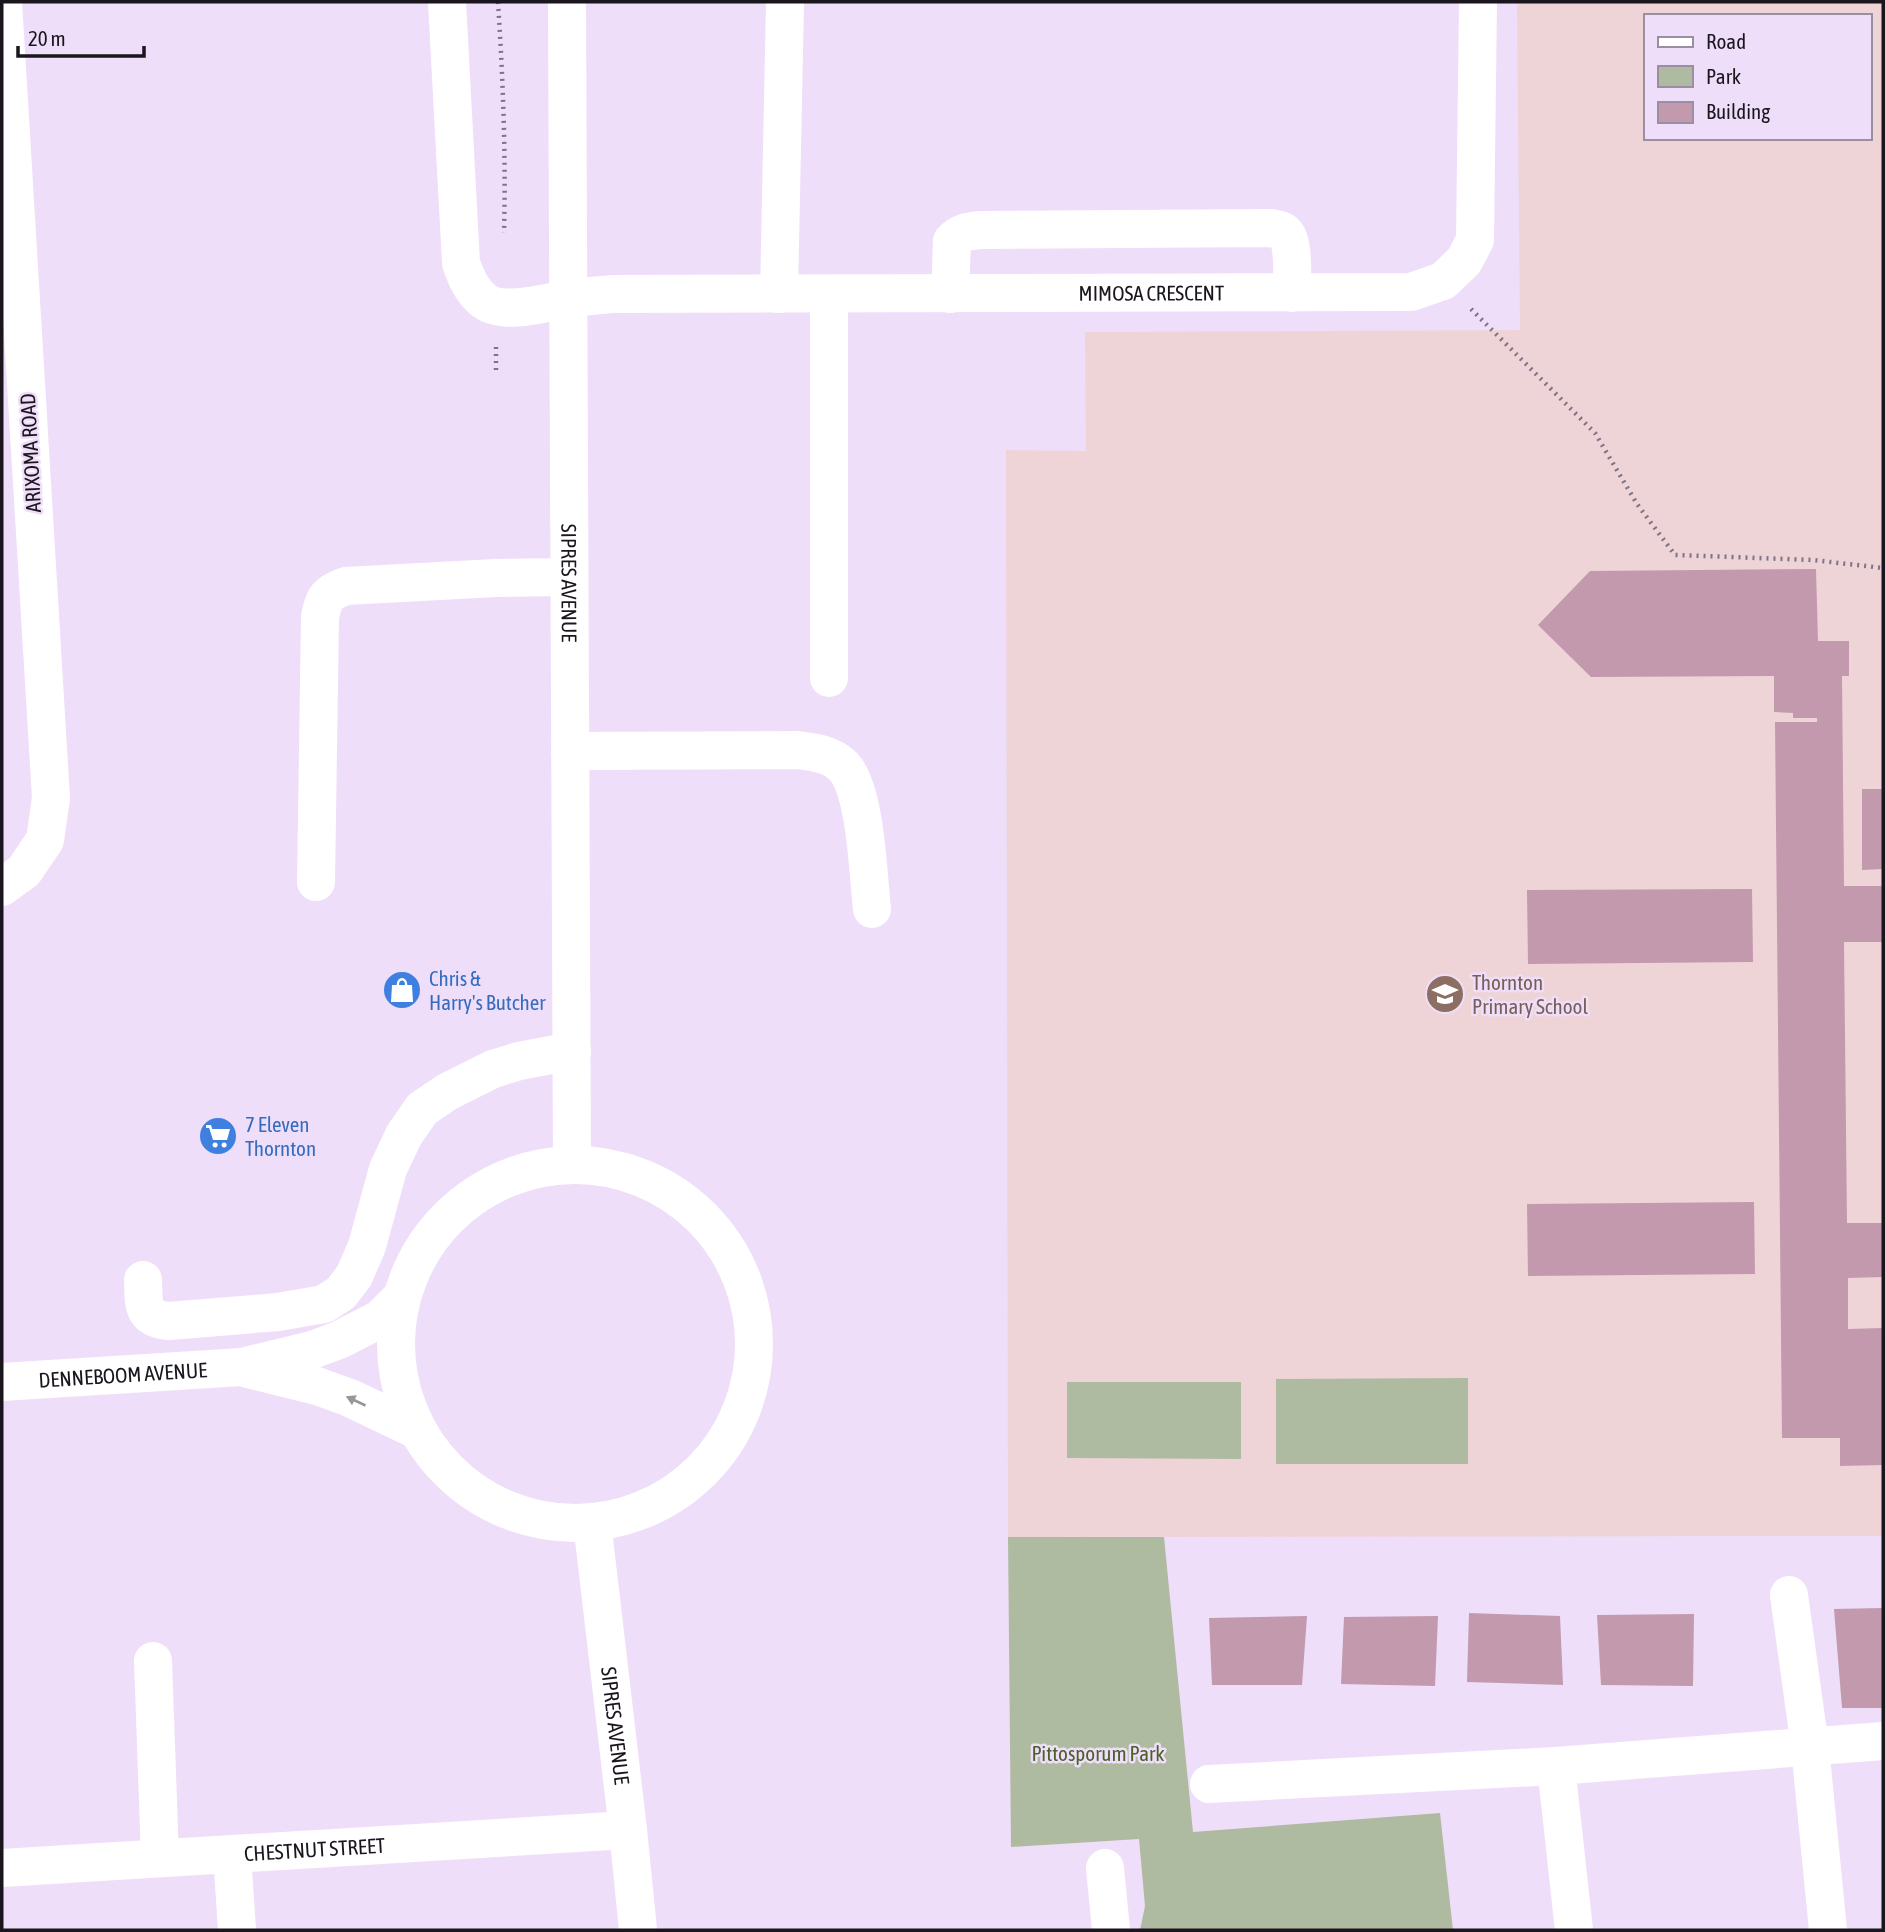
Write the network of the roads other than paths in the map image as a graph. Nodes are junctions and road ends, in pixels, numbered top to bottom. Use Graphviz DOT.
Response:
graph roads {
  1 [pos="3,2"];
  2 [pos="447,2"];
  3 [pos="567,2"];
  4 [pos="785,2"];
  5 [pos="1478,2"];
  6 [pos="829,293"];
  7 [pos="1292,293"];
  8 [pos="779,294"];
  9 [pos="950,294"];
  10 [pos="569,298"];
  11 [pos="569,577"];
  12 [pos="829,678"];
  13 [pos="570,751"];
  14 [pos="316,882"];
  15 [pos="2,887"];
  16 [pos="872,909"];
  17 [pos="572,1051"];
  18 [pos="572,1165"];
  19 [pos="142,1280"];
  20 [pos="401,1298"];
  21 [pos="242,1367"];
  22 [pos="2,1382"];
  23 [pos="417,1430"];
  24 [pos="592,1522"];
  25 [pos="1789,1595"];
  26 [pos="153,1661"];
  27 [pos="1883,1741"];
  28 [pos="1810,1747"];
  29 [pos="1556,1766"];
  30 [pos="1209,1784"];
  31 [pos="628,1830"];
  32 [pos="232,1854"];
  33 [pos="160,1858"];
  34 [pos="2,1868"];
  35 [pos="1105,1868"];
  36 [pos="237,1930"];
  37 [pos="638,1930"];
  38 [pos="1111,1930"];
  39 [pos="1573,1930"];
  40 [pos="1828,1930"];
  1 -- 15 [label="street, ARIXOMA ROAD"];
  2 -- 10 [label="street, MIMOSA CRESCENT"];
  3 -- 10 [label="street, SIPRES AVENUE"];
  4 -- 8 [label="street"];
  5 -- 7 [label="street, MIMOSA CRESCENT"];
  6 -- 8 [label="street, MIMOSA CRESCENT"];
  6 -- 9 [label="street, MIMOSA CRESCENT"];
  6 -- 12 [label="street"];
  7 -- 9 [label="street, MIMOSA CRESCENT"];
  7 -- 9 [label="street"];
  8 -- 10 [label="street, MIMOSA CRESCENT"];
  10 -- 11 [label="street, SIPRES AVENUE"];
  11 -- 13 [label="street, SIPRES AVENUE"];
  11 -- 14 [label="street"];
  13 -- 16 [label="street"];
  13 -- 17 [label="street, SIPRES AVENUE"];
  17 -- 18 [label="street, SIPRES AVENUE"];
  17 -- 19 [label="street"];
  18 -- 20 [label="street"];
  18 -- 24 [label="street"];
  20 -- 21 [label="street, DENNEBOOM AVENUE"];
  20 -- 23 [label="street"];
  21 -- 22 [label="street, DENNEBOOM AVENUE"];
  23 -- 21 [label="street, DENNEBOOM AVENUE, one-way"];
  23 -- 24 [label="street"];
  24 -- 31 [label="street, SIPRES AVENUE"];
  25 -- 28 [label="street"];
  26 -- 33 [label="street"];
  27 -- 28 [label="street"];
  28 -- 29 [label="street"];
  28 -- 40 [label="street"];
  29 -- 30 [label="street"];
  29 -- 39 [label="street"];
  31 -- 32 [label="street, CHESTNUT STREET"];
  31 -- 37 [label="street, SIPRES AVENUE"];
  32 -- 33 [label="street, CHESTNUT STREET"];
  32 -- 36 [label="street"];
  33 -- 34 [label="street, CHESTNUT STREET"];
  35 -- 38 [label="street"];
}
